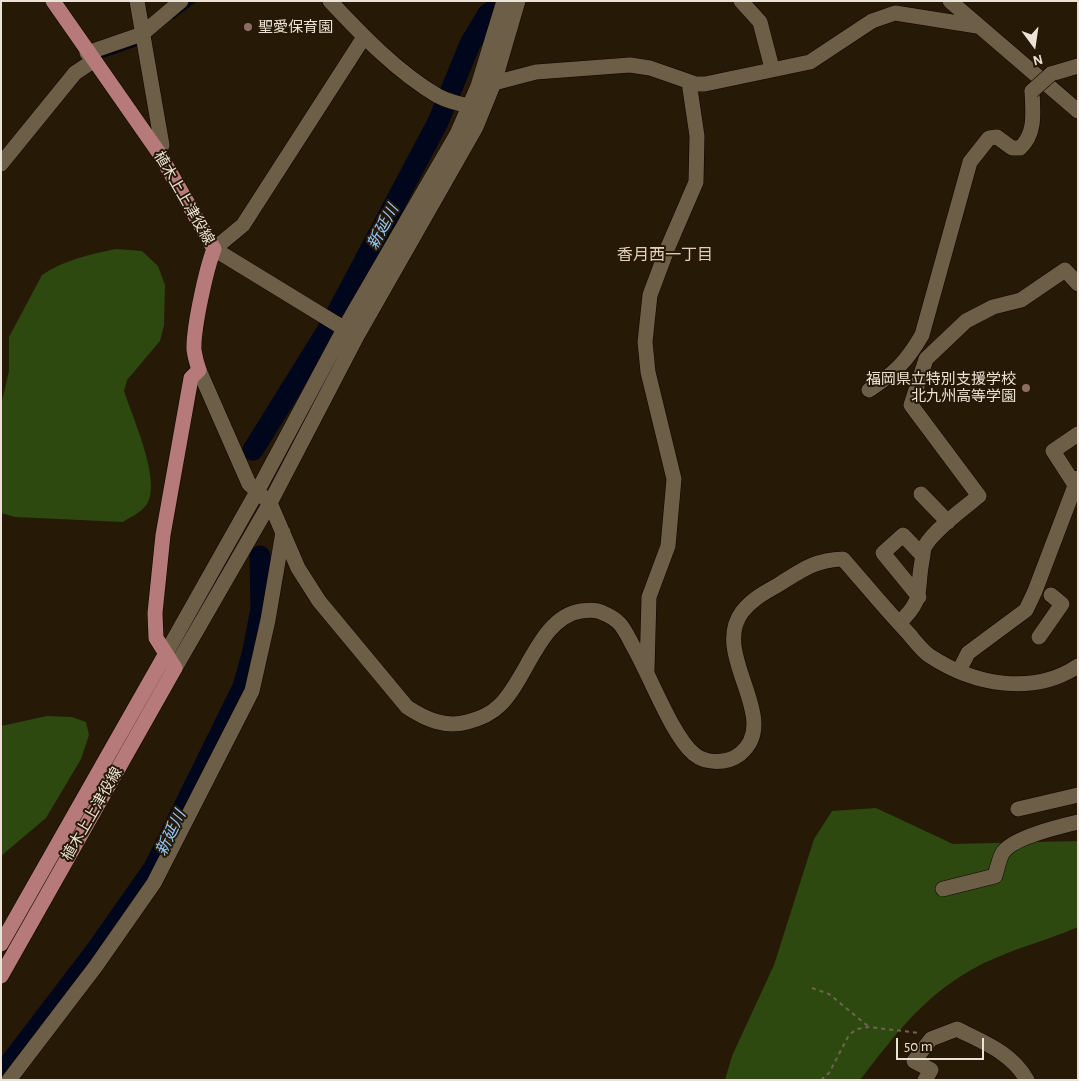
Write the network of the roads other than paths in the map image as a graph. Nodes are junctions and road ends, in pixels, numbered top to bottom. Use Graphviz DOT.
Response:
graph roads {
  1 [pos="53,1"];
  2 [pos="136,1"];
  3 [pos="181,1"];
  4 [pos="330,1"];
  5 [pos="504,1"];
  6 [pos="518,1"];
  7 [pos="741,1"];
  8 [pos="950,1"];
  9 [pos="976,26"];
  10 [pos="142,34"];
  11 [pos="364,37"];
  12 [pos="90,57"];
  13 [pos="1078,66"];
  14 [pos="772,68"];
  15 [pos="689,82"];
  16 [pos="494,83"];
  17 [pos="477,108"];
  18 [pos="1078,111"];
  19 [pos="158,152"];
  20 [pos="1,164"];
  21 [pos="214,249"];
  22 [pos="1078,284"];
  23 [pos="351,332"];
  24 [pos="198,370"];
  25 [pos="869,390"];
  26 [pos="1078,434"];
  27 [pos="1076,481"];
  28 [pos="258,490"];
  29 [pos="921,494"];
  30 [pos="270,503"];
  31 [pos="948,522"];
  32 [pos="283,532"];
  33 [pos="923,556"];
  34 [pos="1052,596"];
  35 [pos="919,597"];
  36 [pos="1026,610"];
  37 [pos="1049,622"];
  38 [pos="898,623"];
  39 [pos="1039,637"];
  40 [pos="165,655"];
  41 [pos="1078,666"];
  42 [pos="175,668"];
  43 [pos="647,670"];
  44 [pos="959,671"];
  45 [pos="1078,795"];
  46 [pos="1052,802"];
  47 [pos="1018,809"];
  48 [pos="1078,822"];
  49 [pos="1061,826"];
  50 [pos="943,889"];
  51 [pos="1,944"];
  52 [pos="1,976"];
  53 [pos="9,1080"];
  54 [pos="925,1080"];
  55 [pos="1027,1080"];
  1 -- 12 [label="main road, 植木上上津役線"];
  2 -- 10 [label="street"];
  3 -- 10 [label="street"];
  4 -- 11 [label="street"];
  5 -- 17 [label="street"];
  6 -- 16 [label="street"];
  7 -- 14 [label="street"];
  8 -- 9 [label="street"];
  9 -- 14 [label="street"];
  9 -- 18 [label="street"];
  10 -- 12 [label="street"];
  10 -- 19 [label="street"];
  11 -- 17 [label="street"];
  11 -- 21 [label="street"];
  12 -- 19 [label="main road, 植木上上津役線"];
  12 -- 20 [label="street"];
  13 -- 25 [label="street, bridge"];
  14 -- 15 [label="street"];
  15 -- 16 [label="street"];
  15 -- 43 [label="street"];
  16 -- 17 [label="street"];
  17 -- 23 [label="street"];
  19 -- 21 [label="main road, 植木上上津役線"];
  21 -- 23 [label="street"];
  21 -- 24 [label="main road, 植木上上津役線"];
  22 -- 31 [label="street"];
  23 -- 28 [label="street"];
  23 -- 30 [label="street"];
  24 -- 28 [label="street"];
  24 -- 40 [label="main road"];
  26 -- 27 [label="street"];
  27 -- 36 [label="street"];
  28 -- 30 [label="street"];
  28 -- 40 [label="street"];
  29 -- 31 [label="street"];
  30 -- 32 [label="street"];
  30 -- 42 [label="street"];
  31 -- 33 [label="street"];
  32 -- 43 [label="street"];
  32 -- 53 [label="street"];
  33 -- 35 [label="street"];
  33 -- 35 [label="street"];
  34 -- 37 [label="street"];
  35 -- 38 [label="street"];
  36 -- 37 [label="street"];
  36 -- 44 [label="street"];
  37 -- 39 [label="street"];
  38 -- 43 [label="street"];
  38 -- 44 [label="street"];
  40 -- 42 [label="main road"];
  40 -- 51 [label="main road, 植木上上津役線"];
  41 -- 44 [label="street"];
  42 -- 52 [label="main road, 植木上上津役線"];
  45 -- 46 [label="street"];
  46 -- 47 [label="street"];
  46 -- 49 [label="street"];
  48 -- 49 [label="street"];
  49 -- 50 [label="street"];
  54 -- 55 [label="street"];
}
